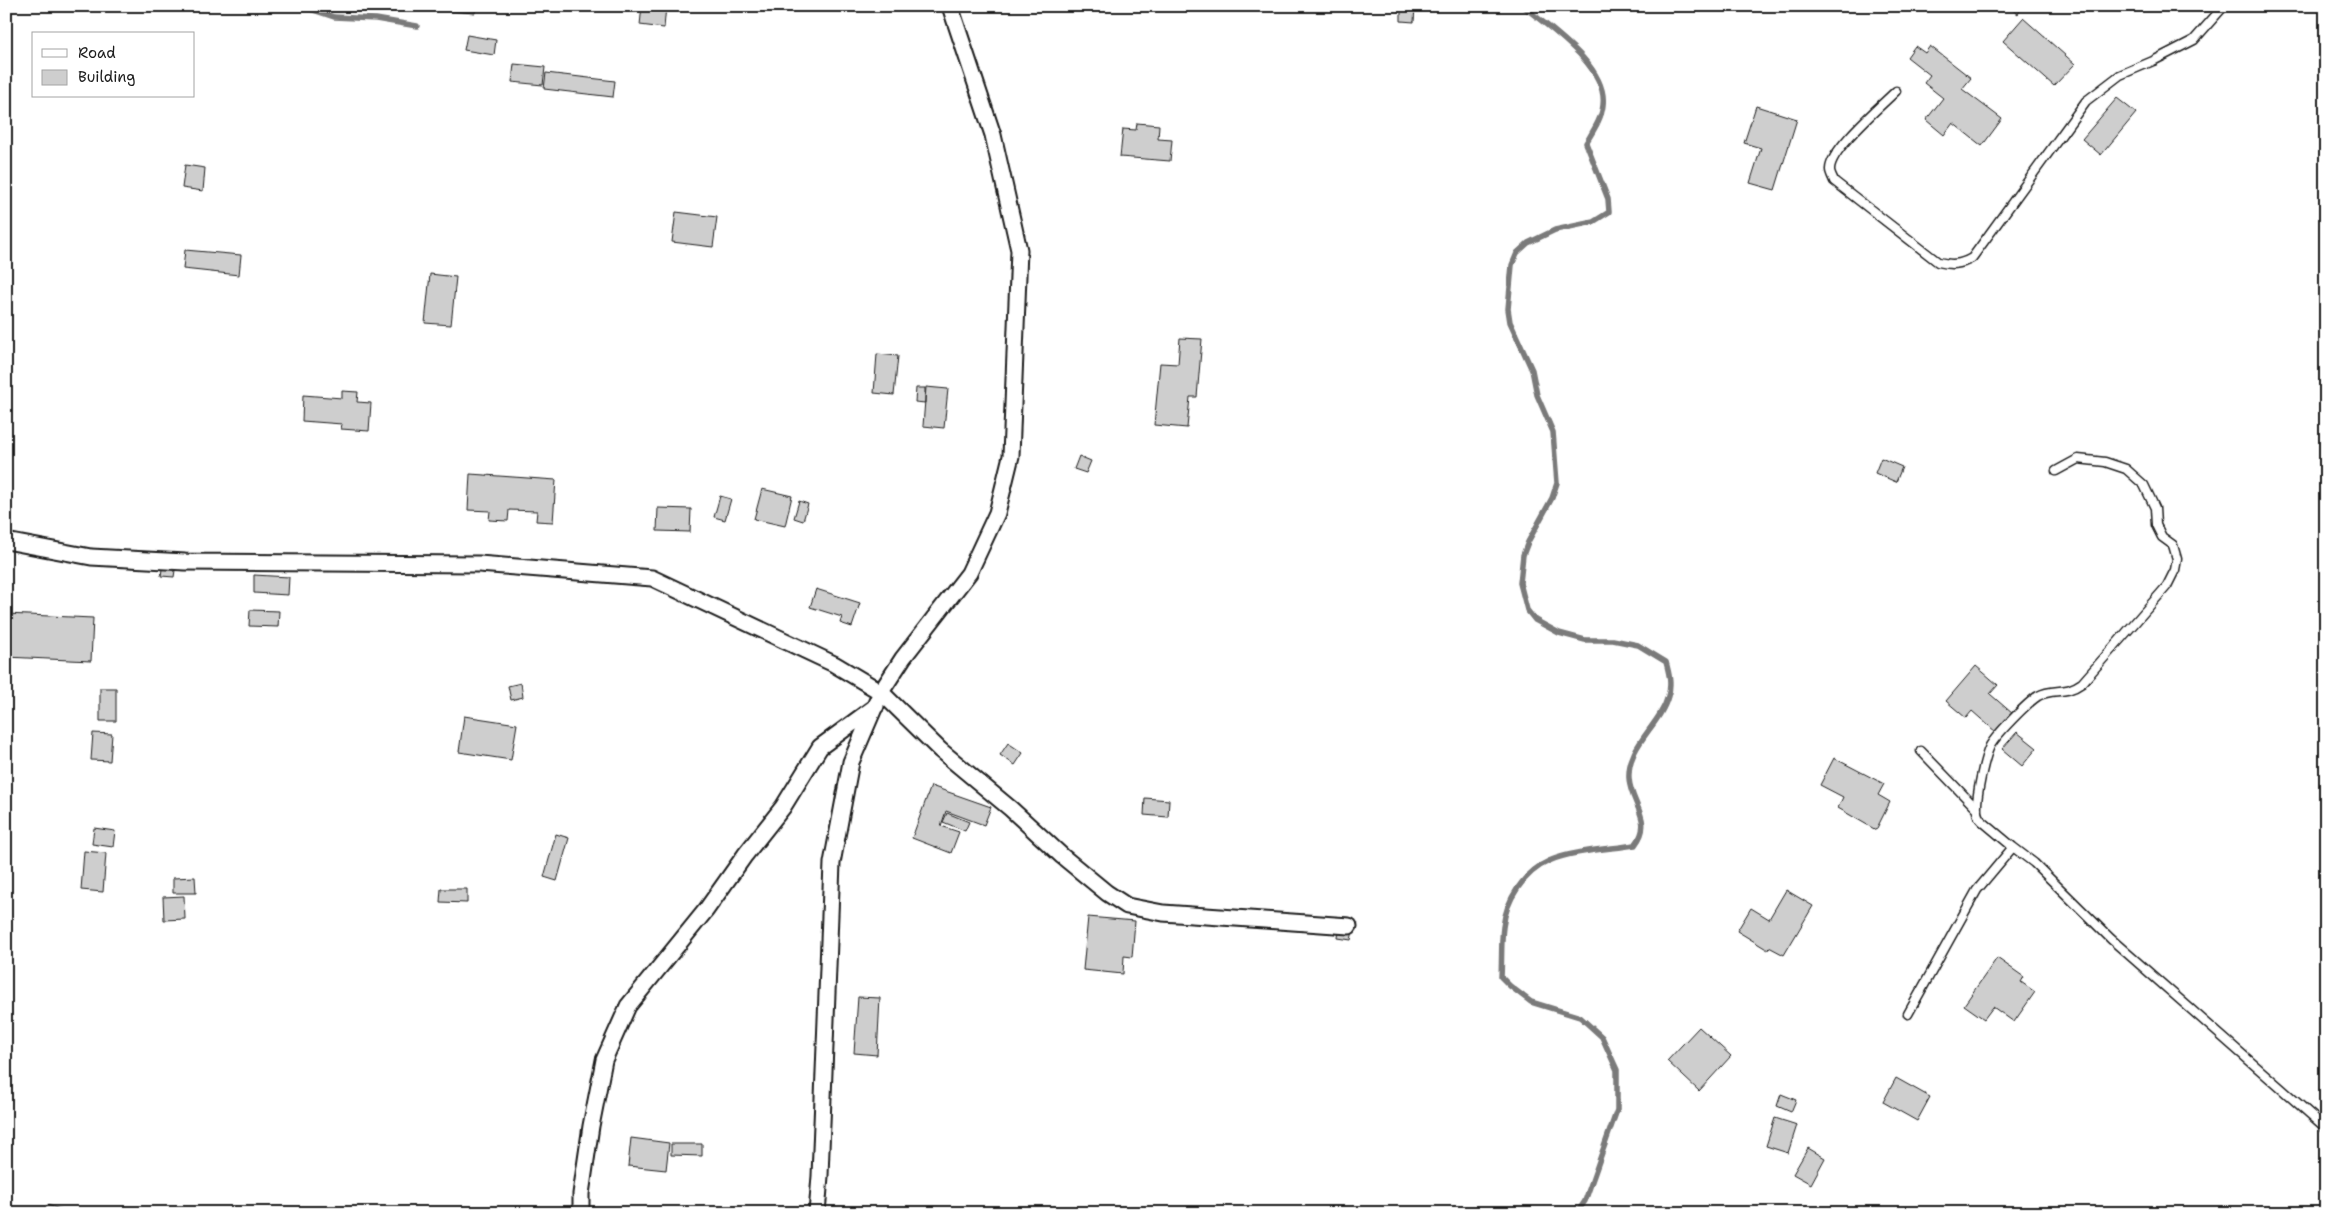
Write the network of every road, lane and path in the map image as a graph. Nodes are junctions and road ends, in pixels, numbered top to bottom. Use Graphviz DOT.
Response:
graph roads {
  1 [pos="950,6"];
  2 [pos="2224,6"];
  3 [pos="1896,90"];
  4 [pos="2056,471"];
  5 [pos="6,541"];
  6 [pos="879,698"];
  7 [pos="1921,751"];
  8 [pos="1977,809"];
  9 [pos="2013,847"];
  10 [pos="1349,926"];
  11 [pos="1908,1014"];
  12 [pos="2326,1128"];
  13 [pos="581,1213"];
  14 [pos="816,1213"];
  1 -- 6 [label="street"];
  2 -- 3 [label="lane"];
  4 -- 8 [label="lane"];
  5 -- 6 [label="street"];
  6 -- 10 [label="street"];
  6 -- 13 [label="street"];
  6 -- 14 [label="street"];
  7 -- 8 [label="lane"];
  8 -- 9 [label="lane"];
  9 -- 11 [label="lane"];
  9 -- 12 [label="lane"];
}
